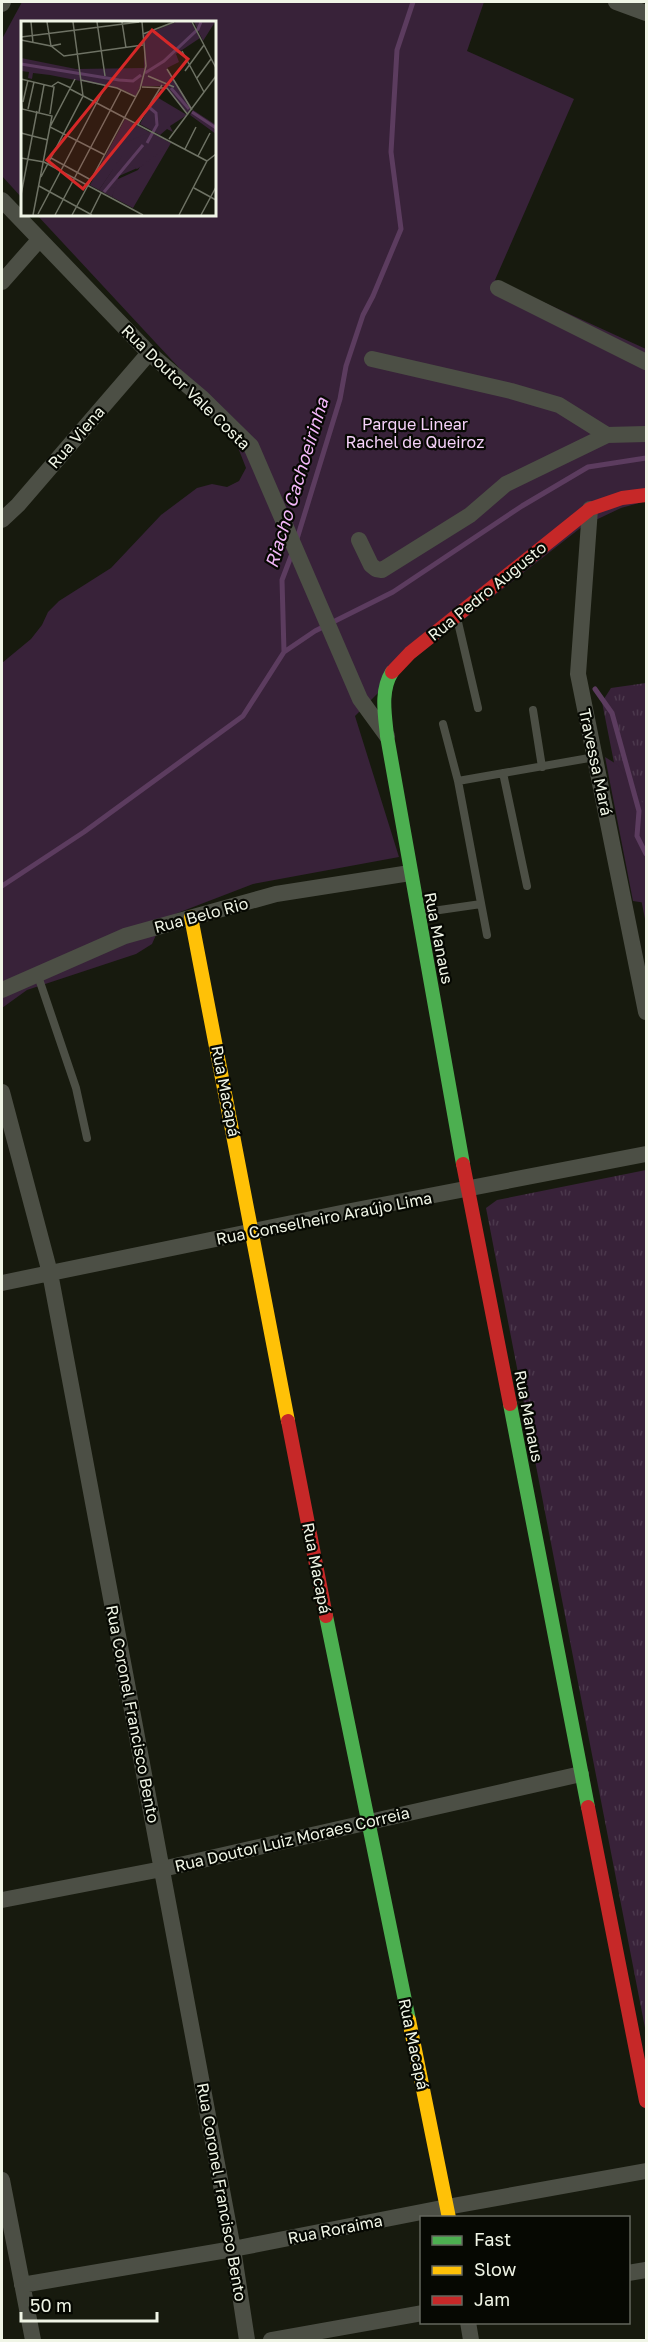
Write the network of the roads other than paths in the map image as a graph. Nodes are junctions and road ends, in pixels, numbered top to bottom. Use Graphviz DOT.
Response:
graph roads {
  1 [pos="616,2"];
  2 [pos="646,14"];
  3 [pos="2,200"];
  4 [pos="39,240"];
  5 [pos="2,282"];
  6 [pos="498,288"];
  7 [pos="149,353"];
  8 [pos="372,359"];
  9 [pos="646,362"];
  10 [pos="646,434"];
  11 [pos="607,435"];
  12 [pos="646,495"];
  13 [pos="590,509"];
  14 [pos="2,520"];
  15 [pos="359,540"];
  16 [pos="457,615"];
  17 [pos="478,708"];
  18 [pos="533,710"];
  19 [pos="443,724"];
  20 [pos="387,736"];
  21 [pos="595,757"];
  22 [pos="542,766"];
  23 [pos="503,773"];
  24 [pos="458,781"];
  25 [pos="410,873"];
  26 [pos="527,886"];
  27 [pos="481,904"];
  28 [pos="417,913"];
  29 [pos="191,917"];
  30 [pos="487,935"];
  31 [pos="38,976"];
  32 [pos="2,990"];
  33 [pos="646,1012"];
  34 [pos="2,1092"];
  35 [pos="87,1138"];
  36 [pos="646,1154"];
  37 [pos="468,1190"];
  38 [pos="253,1231"];
  39 [pos="50,1273"];
  40 [pos="2,1283"];
  41 [pos="581,1774"];
  42 [pos="367,1821"];
  43 [pos="162,1869"];
  44 [pos="2,1900"];
  45 [pos="646,2101"];
  46 [pos="646,2171"];
  47 [pos="2,2180"];
  48 [pos="448,2212"];
  49 [pos="425,2216"];
  50 [pos="420,2217"];
  51 [pos="233,2249"];
  52 [pos="646,2270"];
  53 [pos="630,2273"];
  54 [pos="22,2285"];
  55 [pos="420,2313"];
  56 [pos="468,2324"];
  57 [pos="33,2340"];
  58 [pos="247,2340"];
  59 [pos="271,2340"];
  60 [pos="471,2340"];
  1 -- 2 [label="street"];
  3 -- 4 [label="street, Rua Doutor Vale Costa"];
  4 -- 5 [label="street"];
  4 -- 7 [label="street, Rua Doutor Vale Costa"];
  6 -- 9 [label="street"];
  7 -- 14 [label="street, Rua Viena"];
  7 -- 20 [label="street, Rua Doutor Vale Costa"];
  8 -- 11 [label="street"];
  10 -- 11 [label="street"];
  11 -- 15 [label="street"];
  12 -- 13 [label="street, Rua Pedro Augusto"];
  13 -- 16 [label="street, Rua Pedro Augusto"];
  13 -- 21 [label="street, Travessa Mará"];
  16 -- 17 [label="lane"];
  16 -- 20 [label="street, Rua Pedro Augusto"];
  18 -- 22 [label="lane"];
  19 -- 24 [label="lane"];
  20 -- 25 [label="street, Rua Manaus"];
  21 -- 22 [label="lane"];
  21 -- 33 [label="street, Travessa Mará"];
  22 -- 23 [label="lane"];
  23 -- 24 [label="lane"];
  23 -- 26 [label="lane"];
  24 -- 27 [label="lane"];
  25 -- 28 [label="street, Rua Manaus"];
  25 -- 29 [label="street, Rua Belo Rio"];
  27 -- 28 [label="lane"];
  27 -- 30 [label="lane"];
  28 -- 37 [label="street, Rua Manaus"];
  29 -- 31 [label="street, Rua Belo Rio"];
  29 -- 38 [label="street, Rua Macapá"];
  31 -- 32 [label="street, Rua Belo Rio"];
  31 -- 35 [label="lane"];
  34 -- 39 [label="street, Rua Coronel Francisco Bento"];
  36 -- 37 [label="street, Rua Conselheiro Araújo Lima"];
  37 -- 38 [label="street, Rua Conselheiro Araújo Lima"];
  37 -- 41 [label="street, Rua Manaus"];
  38 -- 39 [label="street, Rua Conselheiro Araújo Lima"];
  38 -- 42 [label="street, Rua Macapá"];
  39 -- 40 [label="street, Rua Conselheiro Araújo Lima"];
  39 -- 43 [label="street, Rua Coronel Francisco Bento"];
  41 -- 42 [label="street, Rua Doutor Luiz Moraes Correia"];
  41 -- 45 [label="street, Rua Manaus"];
  42 -- 43 [label="street, Rua Doutor Luiz Moraes Correia"];
  42 -- 48 [label="street, Rua Macapá"];
  43 -- 44 [label="street, Rua Doutor Luiz Moraes Correia"];
  43 -- 51 [label="street, Rua Coronel Francisco Bento"];
  46 -- 48 [label="street, Rua Roraima"];
  47 -- 54 [label="street"];
  48 -- 49 [label="street, Rua Roraima"];
  50 -- 51 [label="street, Rua Roraima"];
  51 -- 54 [label="street, Rua Roraima"];
  51 -- 58 [label="street, Rua Coronel Francisco Bento"];
  52 -- 53 [label="street"];
  54 -- 57 [label="street"];
  55 -- 59 [label="street"];
  56 -- 60 [label="street"];
}
